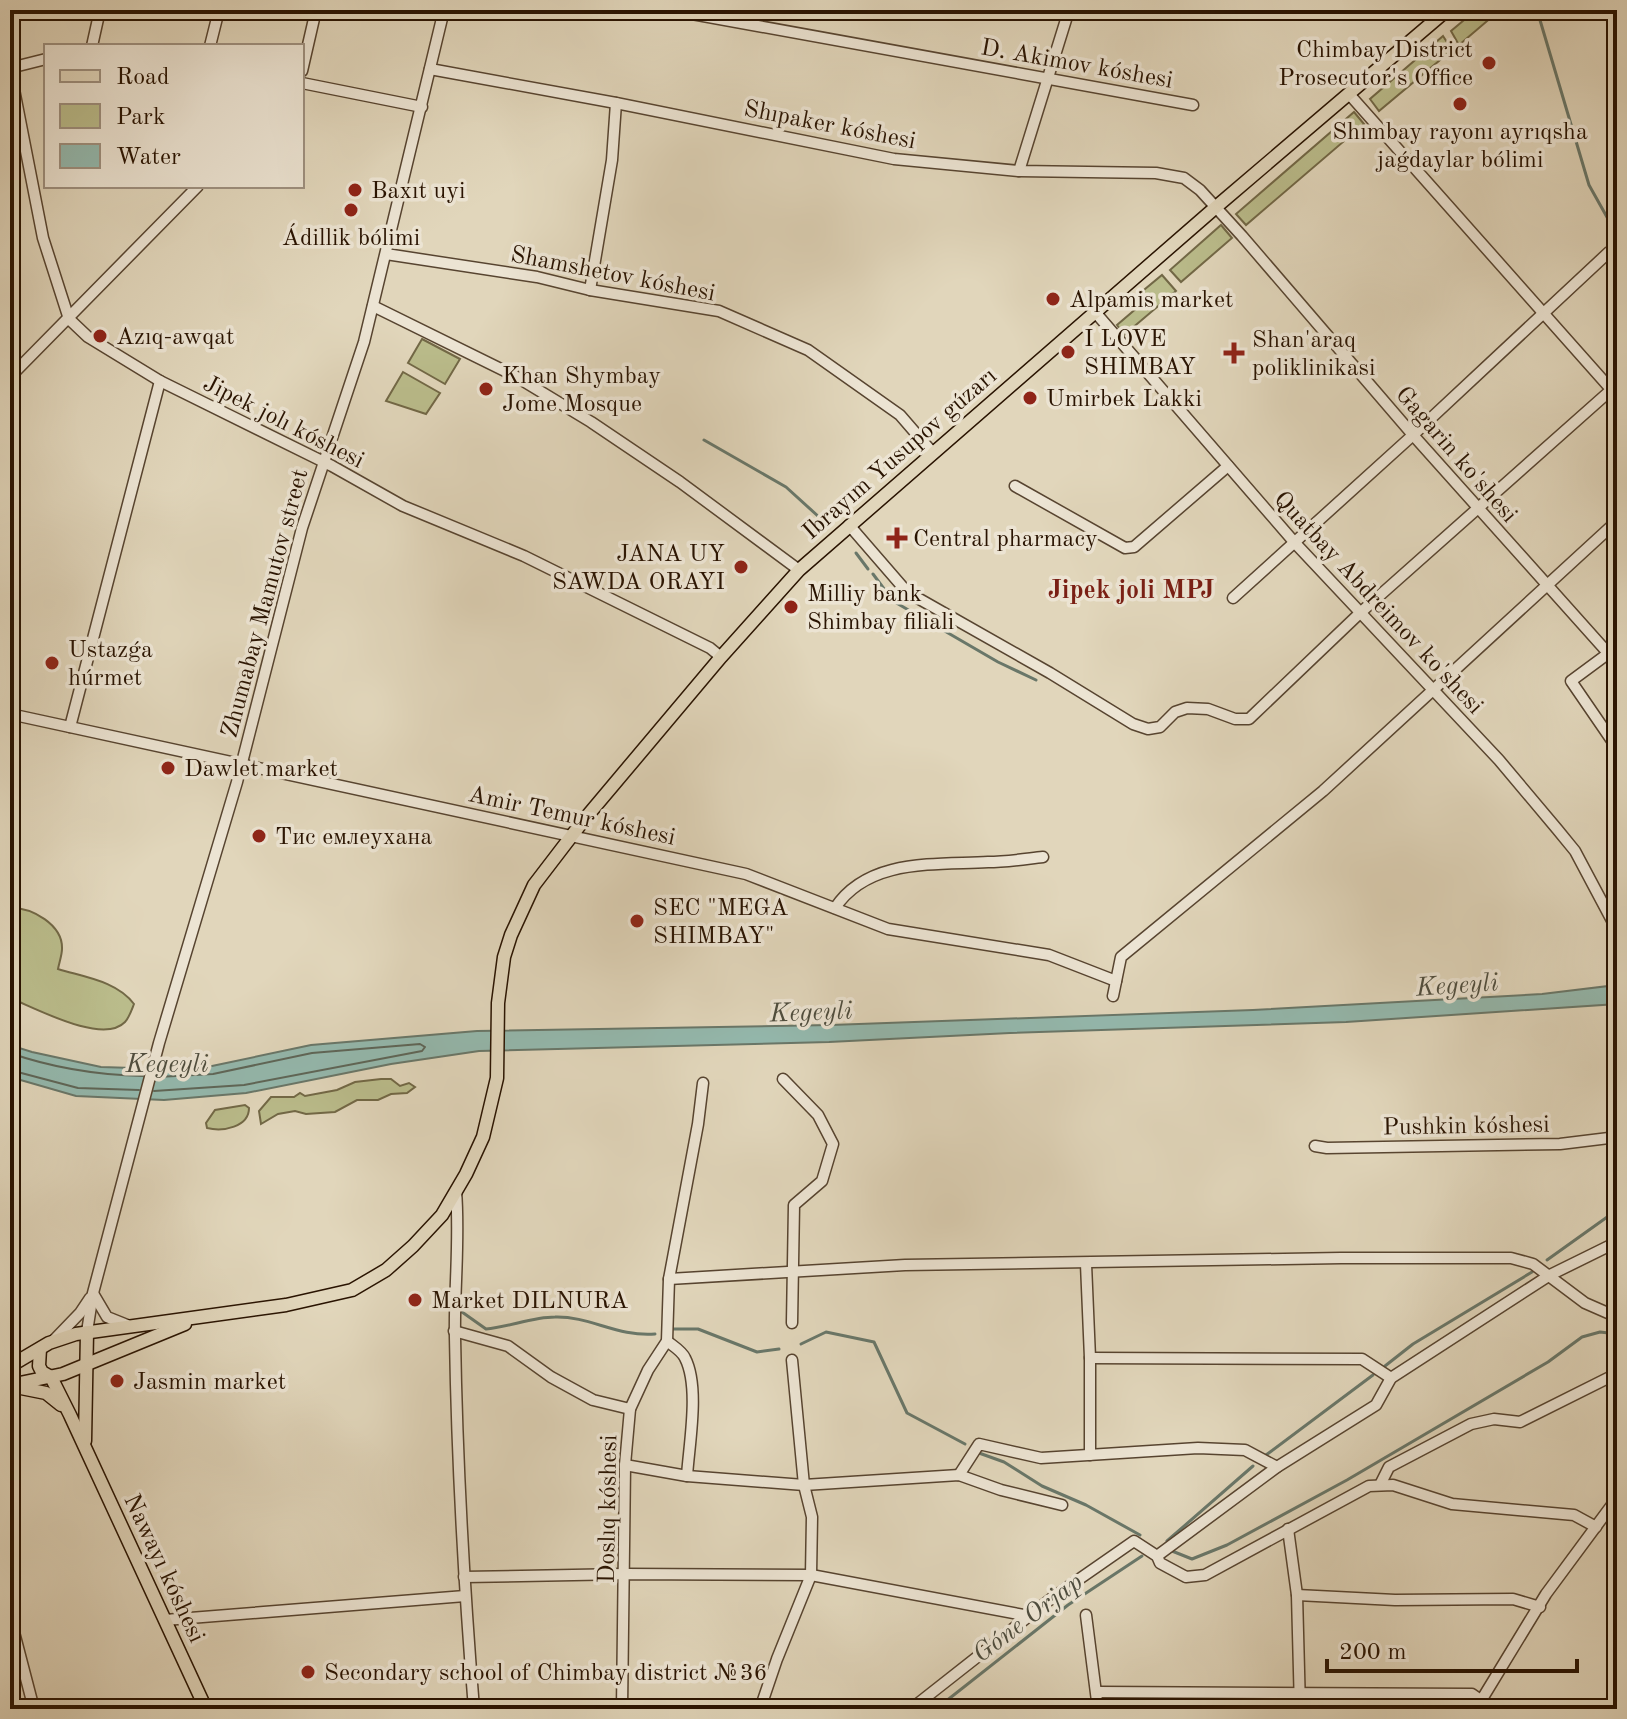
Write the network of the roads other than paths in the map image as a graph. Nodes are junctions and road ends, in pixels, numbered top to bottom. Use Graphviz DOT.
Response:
graph roads {
  1 [pos="100,10"];
  2 [pos="219,10"];
  3 [pos="316,10"];
  4 [pos="444,10"];
  5 [pos="670,10"];
  6 [pos="1069,10"];
  7 [pos="1447,10"];
  8 [pos="92,44"];
  9 [pos="210,44"];
  10 [pos="44,60"];
  11 [pos="304,62"];
  12 [pos="10,68"];
  13 [pos="430,69"];
  14 [pos="1048,78"];
  15 [pos="304,83"];
  16 [pos="1349,94"];
  17 [pos="616,103"];
  18 [pos="1193,105"];
  19 [pos="14,106"];
  20 [pos="422,107"];
  21 [pos="1019,171"];
  22 [pos="196,188"];
  23 [pos="1216,207"];
  24 [pos="1609,252"];
  25 [pos="386,254"];
  26 [pos="590,290"];
  27 [pos="373,306"];
  28 [pos="1095,312"];
  29 [pos="1543,314"];
  30 [pos="69,319"];
  31 [pos="10,377"];
  32 [pos="160,381"];
  33 [pos="1614,393"];
  34 [pos="1413,435"];
  35 [pos="932,452"];
  36 [pos="323,462"];
  37 [pos="1228,466"];
  38 [pos="1015,486"];
  39 [pos="1478,508"];
  40 [pos="1617,521"];
  41 [pos="849,525"];
  42 [pos="1295,543"];
  43 [pos="799,570"];
  44 [pos="1547,585"];
  45 [pos="1233,598"];
  46 [pos="1360,613"];
  47 [pos="1612,650"];
  48 [pos="721,657"];
  49 [pos="1431,690"];
  50 [pos="10,714"];
  51 [pos="70,727"];
  52 [pos="1617,748"];
  53 [pos="242,762"];
  54 [pos="572,834"];
  55 [pos="1043,857"];
  56 [pos="835,908"];
  57 [pos="1617,930"];
  58 [pos="1116,981"];
  59 [pos="1113,996"];
  60 [pos="783,1079"];
  61 [pos="703,1083"];
  62 [pos="1617,1137"];
  63 [pos="1315,1146"];
  64 [pos="456,1191"];
  65 [pos="1617,1242"];
  66 [pos="1086,1264"];
  67 [pos="791,1271"];
  68 [pos="1550,1275"];
  69 [pos="669,1279"];
  70 [pos="93,1293"];
  71 [pos="1617,1317"];
  72 [pos="199,1318"];
  73 [pos="792,1323"];
  74 [pos="129,1326"];
  75 [pos="454,1331"];
  76 [pos="87,1332"];
  77 [pos="667,1341"];
  78 [pos="45,1346"];
  79 [pos="1090,1358"];
  80 [pos="792,1360"];
  81 [pos="86,1363"];
  82 [pos="10,1366"];
  83 [pos="1612,1376"];
  84 [pos="51,1377"];
  85 [pos="1391,1378"];
  86 [pos="10,1386"];
  87 [pos="630,1409"];
  88 [pos="70,1415"];
  89 [pos="85,1446"];
  90 [pos="1090,1455"];
  91 [pos="625,1465"];
  92 [pos="1277,1467"];
  93 [pos="959,1475"];
  94 [pos="687,1476"];
  95 [pos="804,1485"];
  96 [pos="1380,1485"];
  97 [pos="1617,1498"];
  98 [pos="1062,1505"];
  99 [pos="1596,1527"];
  100 [pos="1288,1529"];
  101 [pos="1157,1556"];
  102 [pos="625,1574"];
  103 [pos="811,1575"];
  104 [pos="464,1577"];
  105 [pos="1297,1595"];
  106 [pos="465,1596"];
  107 [pos="1540,1607"];
  108 [pos="1086,1615"];
  109 [pos="1029,1616"];
  110 [pos="10,1617"];
  111 [pos="165,1620"];
  112 [pos="1300,1691"];
  113 [pos="1098,1692"];
  114 [pos="1617,1699"];
  115 [pos="1479,1705"];
  116 [pos="34,1709"];
  117 [pos="206,1709"];
  118 [pos="474,1709"];
  119 [pos="622,1709"];
  120 [pos="760,1709"];
  121 [pos="911,1709"];
  122 [pos="1098,1709"];
  123 [pos="1300,1709"];
  124 [pos="1613,1709"];
  1 -- 8 [label="street"];
  2 -- 9 [label="street"];
  3 -- 11 [label="street"];
  4 -- 13 [label="street, Zhumabay Mamutov street"];
  5 -- 14 [label="street, D. Akimov kóshesi"];
  6 -- 14 [label="street"];
  7 -- 16 [label="main road, Ibrayım Yusupov gúzarı"];
  10 -- 12 [label="street"];
  12 -- 19 [label="street"];
  13 -- 17 [label="street, Shıpaker kóshesi"];
  13 -- 20 [label="street, Zhumabay Mamutov street"];
  14 -- 18 [label="street, D. Akimov kóshesi"];
  14 -- 21 [label="street"];
  15 -- 20 [label="street"];
  16 -- 23 [label="main road, Ibrayım Yusupov gúzarı"];
  16 -- 29 [label="street"];
  17 -- 21 [label="street, Shıpaker kóshesi"];
  17 -- 26 [label="street"];
  19 -- 30 [label="street"];
  20 -- 25 [label="street, Zhumabay Mamutov street"];
  21 -- 23 [label="street, Shıpaker kóshesi"];
  22 -- 30 [label="street"];
  23 -- 28 [label="main road, Ibrayım Yusupov gúzarı"];
  23 -- 34 [label="street, Gagarin ko'shesi"];
  24 -- 29 [label="street"];
  25 -- 26 [label="street, Shamshetov kóshesi"];
  25 -- 27 [label="street, Zhumabay Mamutov street"];
  26 -- 35 [label="street, Shamshetov kóshesi"];
  27 -- 36 [label="street, Zhumabay Mamutov street"];
  27 -- 43 [label="street"];
  28 -- 35 [label="main road, Ibrayım Yusupov gúzarı"];
  28 -- 37 [label="street, Quatbay Abdreimov ko'shesi"];
  29 -- 33 [label="street"];
  29 -- 34 [label="street"];
  30 -- 31 [label="street"];
  30 -- 32 [label="street, Jipek jolı kóshesi"];
  32 -- 36 [label="street, Jipek jolı kóshesi"];
  32 -- 51 [label="street"];
  33 -- 39 [label="street"];
  34 -- 39 [label="street, Gagarin ko'shesi"];
  34 -- 42 [label="street"];
  35 -- 41 [label="main road, Ibrayım Yusupov gúzarı"];
  36 -- 48 [label="street, Jipek jolı kóshesi"];
  36 -- 53 [label="street, Zhumabay Mamutov street"];
  37 -- 38 [label="street"];
  37 -- 42 [label="street, Quatbay Abdreimov ko'shesi"];
  39 -- 44 [label="street, Gagarin ko'shesi"];
  39 -- 46 [label="street"];
  40 -- 44 [label="street"];
  41 -- 43 [label="main road, Ibrayım Yusupov gúzarı"];
  41 -- 46 [label="street"];
  42 -- 45 [label="street"];
  42 -- 46 [label="street, Quatbay Abdreimov ko'shesi"];
  43 -- 48 [label="main road, Ibrayım Yusupov gúzarı"];
  44 -- 47 [label="street, Gagarin ko'shesi"];
  44 -- 49 [label="street"];
  46 -- 49 [label="street, Quatbay Abdreimov ko'shesi"];
  47 -- 52 [label="street"];
  48 -- 54 [label="main road, Ibrayım Yusupov gúzarı"];
  49 -- 57 [label="street, Quatbay Abdreimov ko'shesi"];
  49 -- 58 [label="street"];
  50 -- 51 [label="street, Amir Temur kóshesi"];
  51 -- 53 [label="street, Amir Temur kóshesi"];
  53 -- 54 [label="street, Amir Temur kóshesi"];
  53 -- 70 [label="street, Zhumabay Mamutov street"];
  54 -- 56 [label="street, Amir Temur kóshesi"];
  54 -- 64 [label="main road, Ibrayım Yusupov gúzarı"];
  55 -- 56 [label="street"];
  56 -- 58 [label="street, Amir Temur kóshesi"];
  58 -- 59 [label="street"];
  60 -- 67 [label="street"];
  61 -- 69 [label="street"];
  62 -- 63 [label="street, Pushkin kóshesi"];
  64 -- 72 [label="main road, Ibrayım Yusupov gúzarı"];
  64 -- 75 [label="street"];
  65 -- 68 [label="street"];
  66 -- 67 [label="street"];
  66 -- 68 [label="street"];
  66 -- 79 [label="street"];
  67 -- 69 [label="street"];
  67 -- 73 [label="street"];
  68 -- 71 [label="street"];
  68 -- 85 [label="street"];
  69 -- 77 [label="street"];
  70 -- 74 [label="street"];
  70 -- 76 [label="street, Zhumabay Mamutov street"];
  70 -- 78 [label="street"];
  72 -- 74 [label="main road"];
  72 -- 81 [label="main road"];
  74 -- 76 [label="main road"];
  75 -- 87 [label="street"];
  75 -- 104 [label="street"];
  76 -- 78 [label="main road"];
  76 -- 81 [label="main road"];
  77 -- 87 [label="street, Doslıq kóshesi"];
  77 -- 94 [label="street"];
  78 -- 82 [label="main road"];
  78 -- 84 [label="main road, Nawayı kóshesi"];
  79 -- 85 [label="street"];
  79 -- 90 [label="street"];
  80 -- 95 [label="street"];
  81 -- 84 [label="main road"];
  81 -- 89 [label="main road"];
  83 -- 96 [label="street"];
  84 -- 86 [label="main road"];
  84 -- 88 [label="main road, Nawayı kóshesi"];
  85 -- 92 [label="street"];
  86 -- 88 [label="main road"];
  87 -- 91 [label="street, Doslıq kóshesi"];
  88 -- 89 [label="main road, Nawayı kóshesi"];
  89 -- 111 [label="main road, Nawayı kóshesi"];
  90 -- 92 [label="street"];
  90 -- 93 [label="street"];
  91 -- 94 [label="street"];
  91 -- 102 [label="street, Doslıq kóshesi"];
  92 -- 101 [label="street"];
  93 -- 95 [label="street"];
  93 -- 98 [label="street"];
  94 -- 95 [label="street"];
  95 -- 103 [label="street"];
  96 -- 99 [label="street"];
  96 -- 100 [label="street"];
  97 -- 99 [label="street"];
  99 -- 107 [label="street"];
  100 -- 101 [label="street"];
  100 -- 105 [label="street"];
  101 -- 109 [label="street"];
  102 -- 103 [label="street"];
  102 -- 104 [label="street"];
  102 -- 119 [label="street, Doslıq kóshesi"];
  103 -- 109 [label="street"];
  103 -- 120 [label="street"];
  104 -- 106 [label="street"];
  105 -- 107 [label="street"];
  105 -- 112 [label="street"];
  106 -- 111 [label="street"];
  106 -- 118 [label="street"];
  107 -- 115 [label="street"];
  108 -- 113 [label="street"];
  109 -- 121 [label="street"];
  110 -- 116 [label="street"];
  111 -- 117 [label="main road, Nawayı kóshesi"];
  112 -- 113 [label="street"];
  112 -- 115 [label="street"];
  112 -- 123 [label="street"];
  113 -- 122 [label="street"];
  114 -- 124 [label="street"];
}
